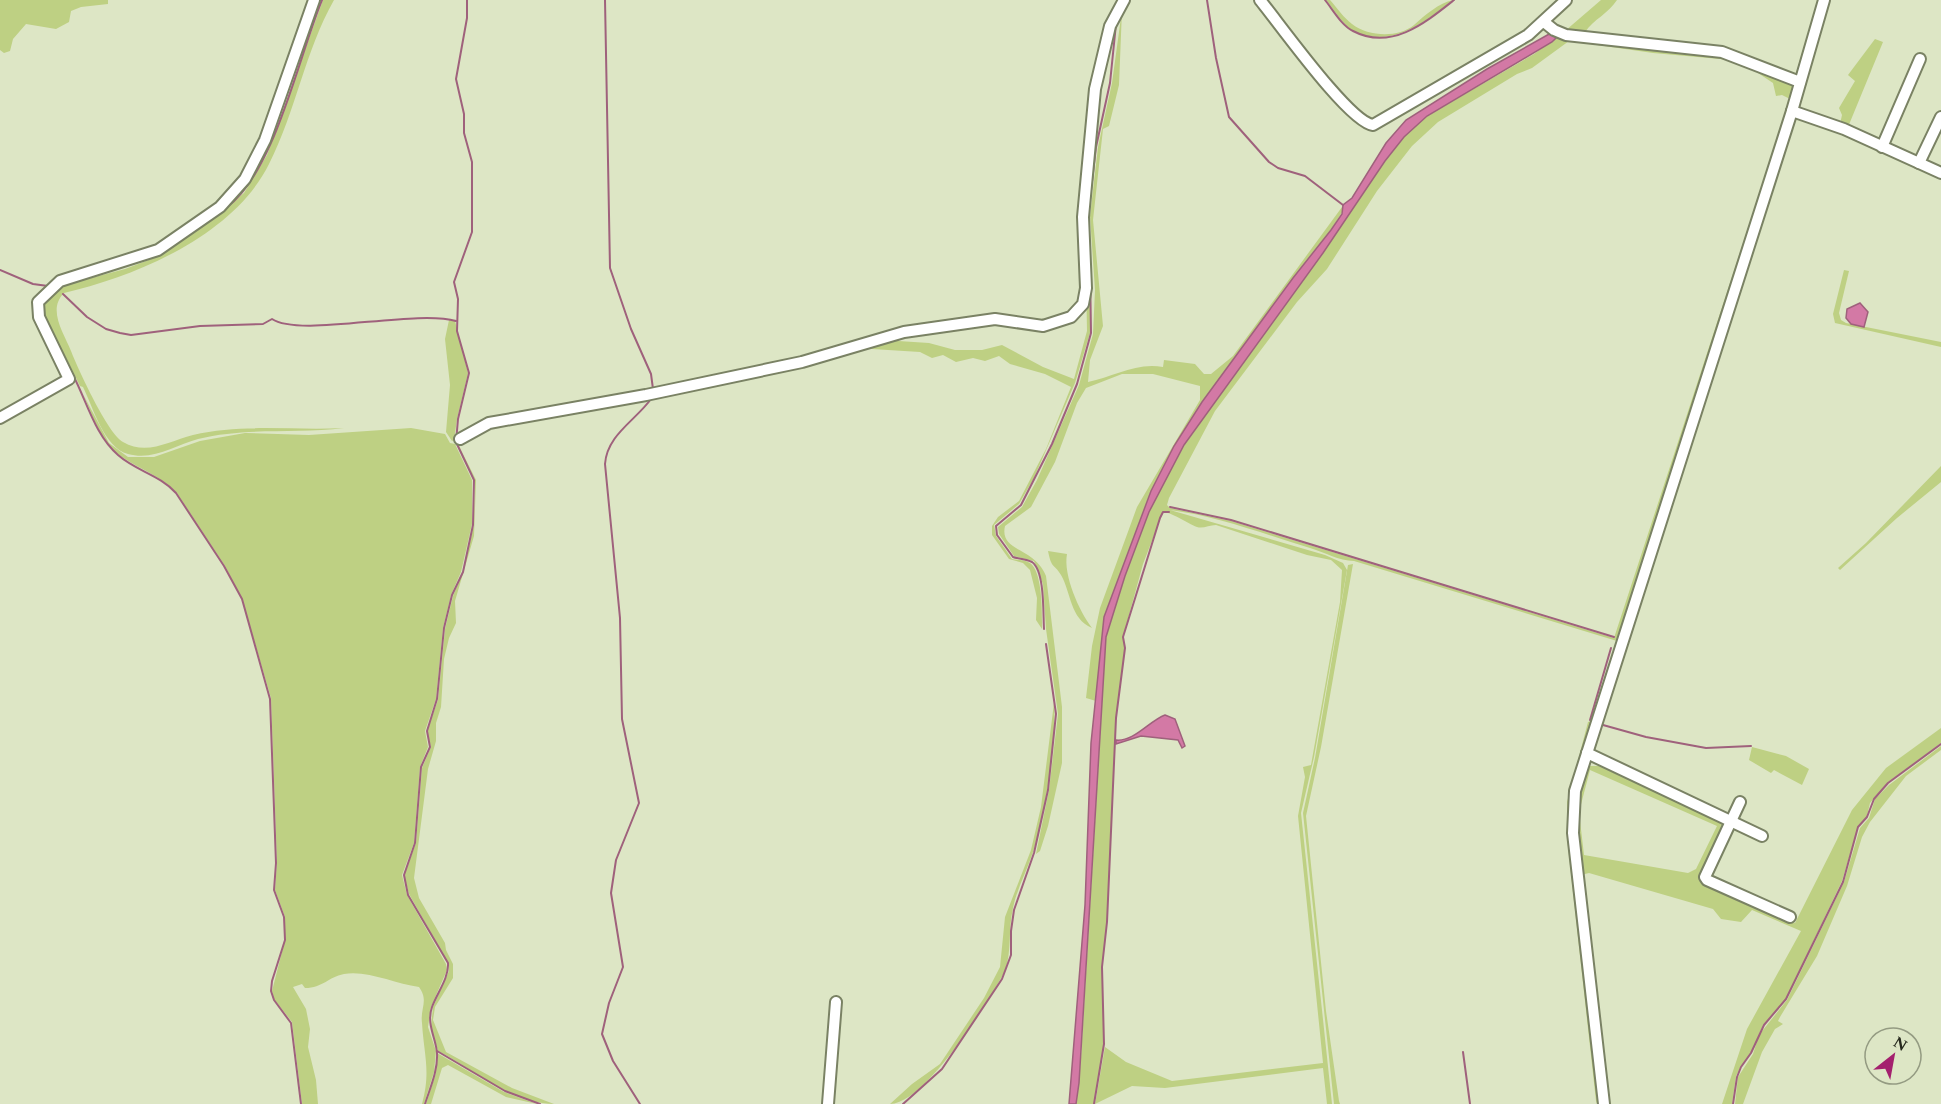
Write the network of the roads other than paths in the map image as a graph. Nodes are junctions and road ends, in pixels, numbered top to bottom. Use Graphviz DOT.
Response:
graph roads {
  1 [pos="314,0"];
  2 [pos="1124,0"];
  3 [pos="1260,0"];
  4 [pos="1566,0"];
  5 [pos="1824,0"];
  6 [pos="1544,22"];
  7 [pos="1920,59"];
  8 [pos="1800,81"];
  9 [pos="1792,111"];
  10 [pos="1941,117"];
  11 [pos="1882,147"];
  12 [pos="1919,163"];
  13 [pos="1941,173"];
  14 [pos="0,418"];
  15 [pos="460,439"];
  16 [pos="1587,753"];
  17 [pos="1740,802"];
  18 [pos="1731,822"];
  19 [pos="1762,836"];
  20 [pos="1790,917"];
  21 [pos="836,1002"];
  22 [pos="828,1104"];
  23 [pos="1604,1104"];
  1 -- 14 [label="street"];
  2 -- 15 [label="street"];
  3 -- 6 [label="street"];
  4 -- 6 [label="street"];
  5 -- 8 [label="street"];
  6 -- 8 [label="street"];
  7 -- 11 [label="street"];
  8 -- 9 [label="street"];
  9 -- 11 [label="street"];
  9 -- 16 [label="street"];
  10 -- 12 [label="street"];
  11 -- 12 [label="street"];
  12 -- 13 [label="street"];
  16 -- 18 [label="street"];
  16 -- 23 [label="street"];
  17 -- 18 [label="street"];
  18 -- 19 [label="street"];
  18 -- 20 [label="street"];
  21 -- 22 [label="street"];
}
